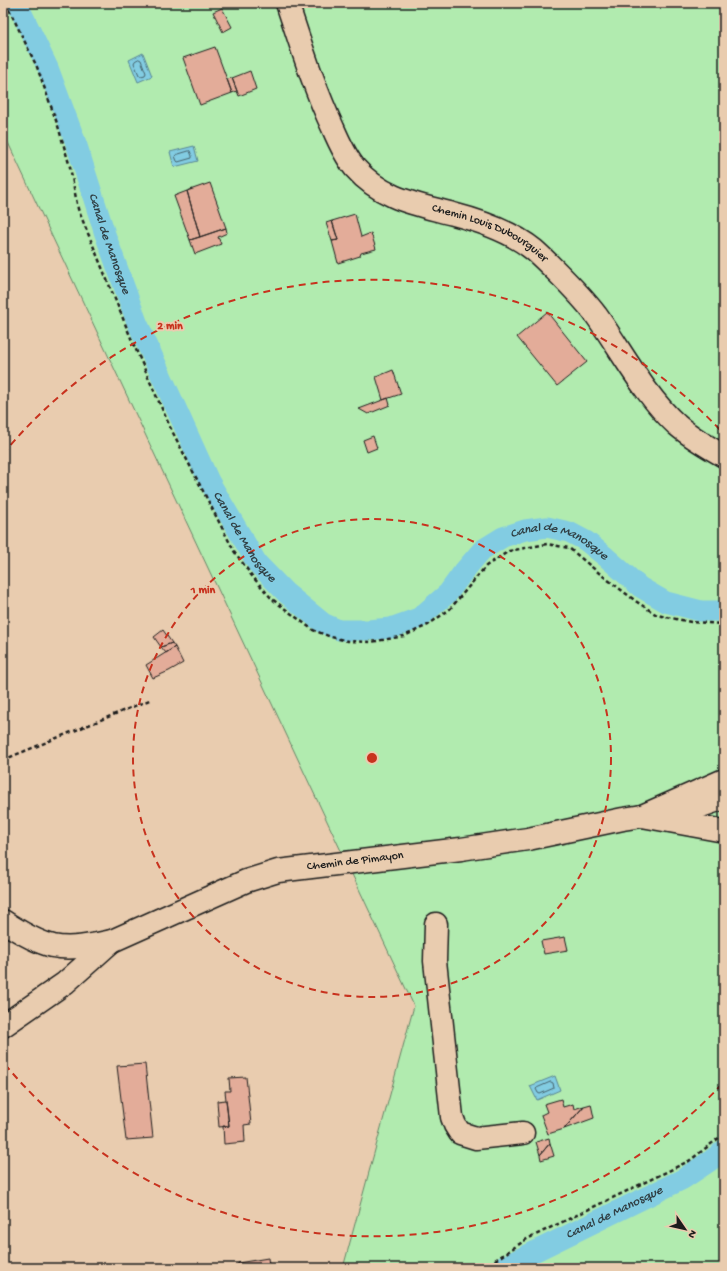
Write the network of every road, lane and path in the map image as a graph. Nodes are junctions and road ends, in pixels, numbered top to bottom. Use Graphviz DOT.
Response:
graph roads {
  1 [pos="6,3"];
  2 [pos="287,3"];
  3 [pos="724,456"];
  4 [pos="724,624"];
  5 [pos="152,698"];
  6 [pos="3,760"];
  7 [pos="724,780"];
  8 [pos="724,798"];
  9 [pos="642,816"];
  10 [pos="724,831"];
  11 [pos="3,921"];
  12 [pos="436,924"];
  13 [pos="112,941"];
  14 [pos="3,1026"];
  15 [pos="523,1133"];
  16 [pos="724,1134"];
  17 [pos="483,1268"];
  1 -- 4 [label="path"];
  2 -- 3 [label="street, Chemin Louis Dubourguier"];
  5 -- 6 [label="path"];
  7 -- 9 [label="street"];
  8 -- 9 [label="street"];
  9 -- 10 [label="street, Chemin de Pimayon"];
  9 -- 13 [label="street, Chemin de Pimayon"];
  11 -- 13 [label="street, Chemin de Pimayon"];
  12 -- 15 [label="street"];
  13 -- 14 [label="street"];
  16 -- 17 [label="path"];
}
